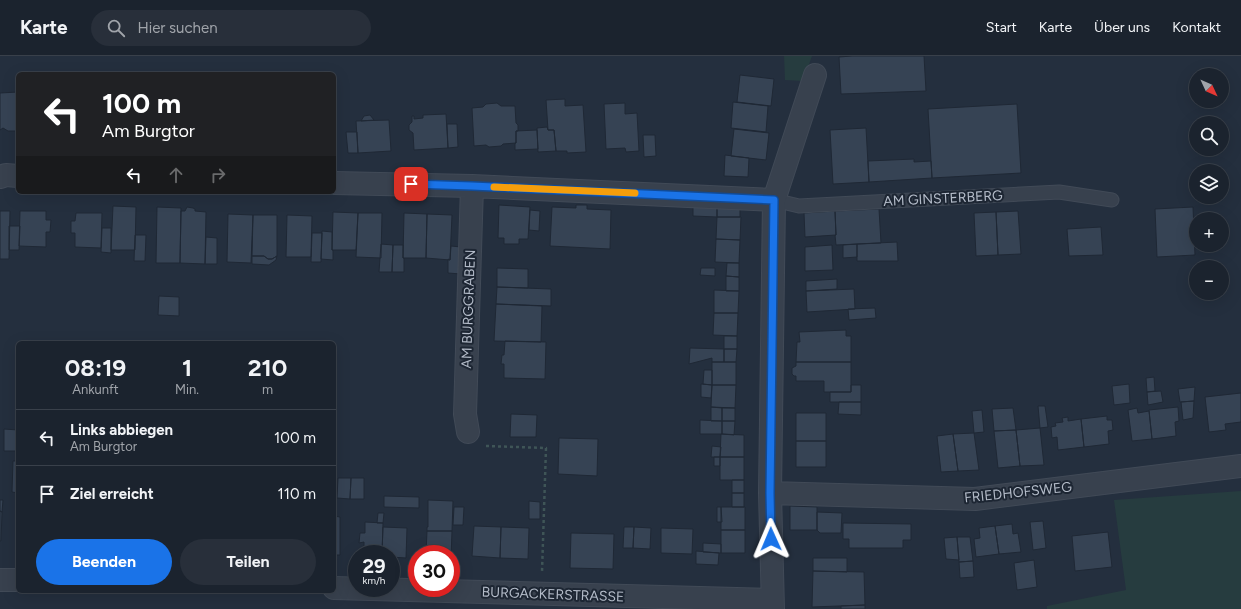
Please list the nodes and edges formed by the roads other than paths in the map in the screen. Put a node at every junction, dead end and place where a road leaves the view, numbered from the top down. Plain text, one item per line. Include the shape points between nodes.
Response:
1 (815, 75) dead end
2 (16, 176) edge
3 (0, 177) edge
4 (336, 183) edge
5 (472, 186) junction
6 (774, 200) junction
7 (1112, 200) dead end
8 (468, 432) road end
9 (1241, 466) edge
10 (770, 493) junction
11 (0, 580) edge
12 (16, 580) edge
13 (336, 588) edge
14 (772, 604) edge

1 - 6 street
2 - 3 street
4 - 5 street
5 - 6 street
5 - 8 street, AM BURGGRABEN via 465,414
6 - 7 lane, AM GINSTERBERG via 799,206 1059,192
6 - 10 street
9 - 10 street, FRIEDHOFSWEG via 975,499
10 - 14 street
11 - 12 street
13 - 14 street, BURGACKERSTRASSE

